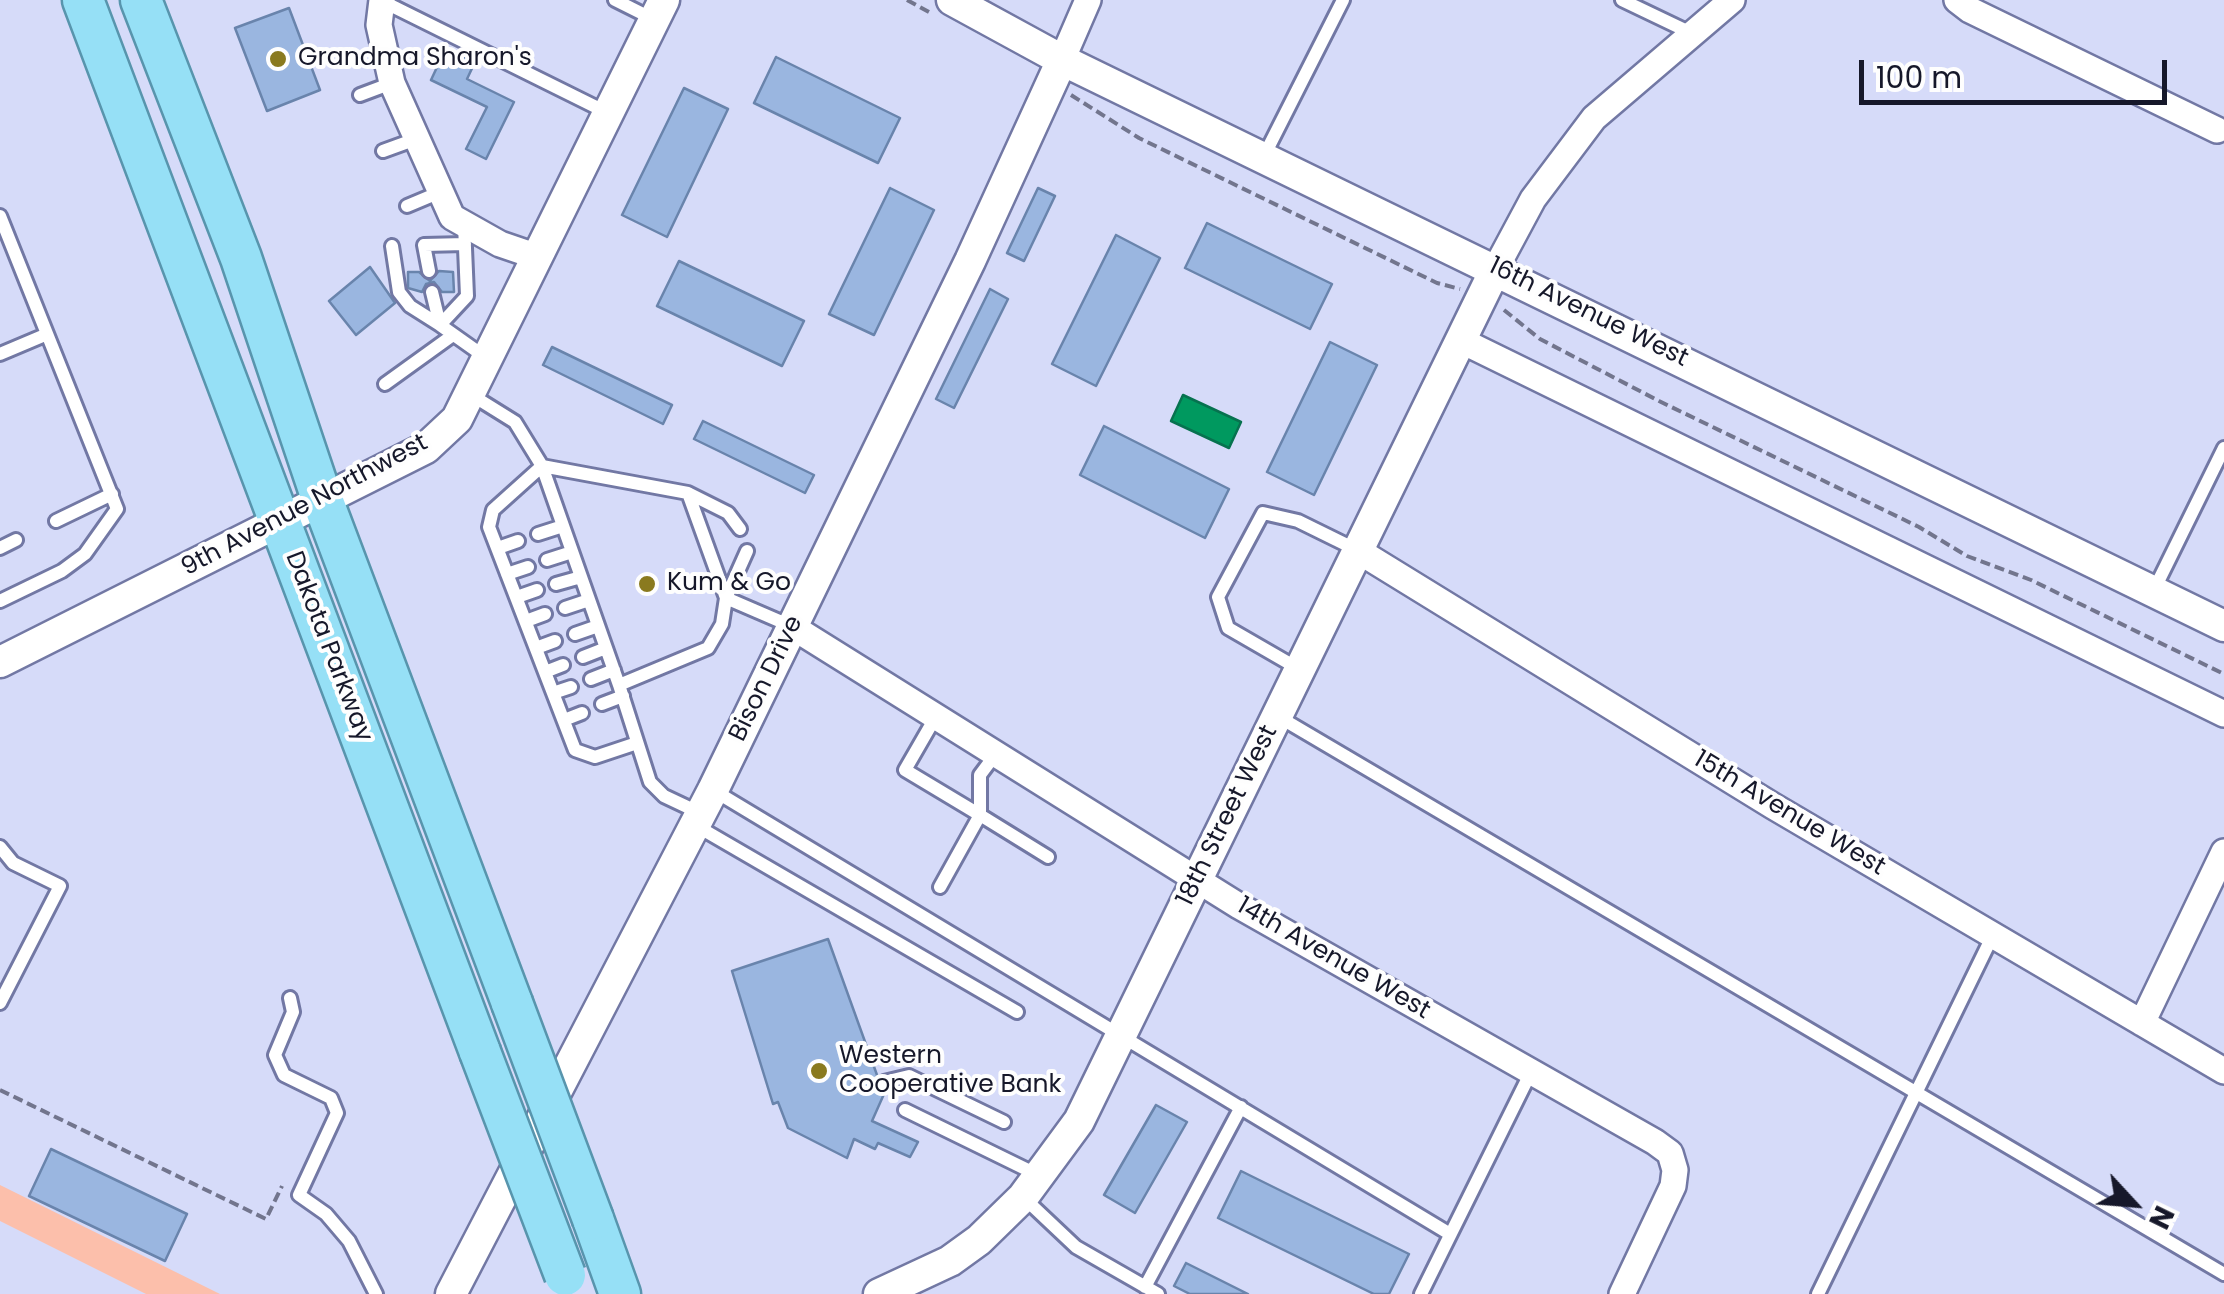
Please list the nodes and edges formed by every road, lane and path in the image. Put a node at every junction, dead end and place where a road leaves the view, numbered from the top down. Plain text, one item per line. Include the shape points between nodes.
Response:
1 (83, 0) edge
2 (141, 0) edge
3 (382, 0) edge
4 (615, 0) edge
5 (907, 0) edge
6 (1088, 0) edge
7 (1343, 0) edge
8 (1622, 0) edge
9 (1732, 0) edge
10 (1957, 0) edge
11 (945, 8) edge
12 (659, 10) edge
13 (1691, 34) junction
14 (1058, 71) junction
15 (392, 83) junction
16 (360, 95) dead end
17 (608, 113) junction
18 (2216, 130) dead end
19 (416, 138) junction
20 (383, 151) dead end
21 (1264, 156) junction
22 (438, 193) junction
23 (407, 206) dead end
24 (0, 216) edge
25 (464, 234) junction
26 (392, 246) dead end
27 (538, 257) junction
28 (1496, 268) junction
29 (429, 272) dead end
30 (432, 292) dead end
31 (1481, 298) junction
32 (440, 325) junction
33 (46, 335) junction
34 (453, 336) junction
35 (1460, 340) junction
36 (0, 354) edge
37 (489, 360) junction
38 (385, 384) dead end
39 (470, 394) junction
40 (2224, 448) edge
41 (542, 466) junction
42 (688, 493) junction
43 (112, 494) junction
44 (322, 499) junction
45 (56, 521) dead end
46 (280, 521) junction
47 (563, 526) junction
48 (740, 529) dead end
49 (538, 534) dead end
50 (16, 540) dead end
51 (518, 541) dead end
52 (0, 548) edge
53 (498, 548) junction
54 (1357, 550) junction
55 (747, 551) dead end
56 (572, 552) junction
57 (546, 560) dead end
58 (528, 567) dead end
59 (508, 574) junction
60 (581, 576) junction
61 (556, 584) dead end
62 (537, 590) dead end
63 (2154, 590) junction
64 (517, 597) junction
65 (726, 598) junction
66 (589, 600) junction
67 (0, 601) edge
68 (565, 608) dead end
69 (545, 614) dead end
70 (526, 621) junction
71 (598, 626) junction
72 (792, 626) junction
73 (2224, 626) edge
74 (575, 634) dead end
75 (555, 641) dead end
76 (536, 648) junction
77 (606, 648) junction
78 (583, 657) dead end
79 (0, 662) edge
80 (563, 664) dead end
81 (1299, 669) junction
82 (614, 670) junction
83 (545, 672) junction
84 (2224, 674) edge
85 (592, 679) dead end
86 (571, 686) dead end
87 (621, 691) junction
88 (554, 694) junction
89 (602, 704) dead end
90 (582, 713) dead end
91 (2224, 714) edge
92 (1277, 715) junction
93 (935, 718) junction
94 (564, 720) junction
95 (637, 743) junction
96 (995, 755) junction
97 (703, 810) junction
98 (980, 815) junction
99 (0, 847) edge
100 (2224, 852) edge
101 (1048, 856) dead end
102 (414, 872) junction
103 (1196, 880) junction
104 (940, 887) dead end
105 (1994, 935) junction
106 (290, 998) dead end
107 (0, 1004) edge
108 (502, 1008) junction
109 (1016, 1012) dead end
110 (2142, 1023) junction
111 (1123, 1035) junction
112 (2224, 1070) edge
113 (1530, 1072) junction
114 (884, 1082) dead end
115 (0, 1090) edge
116 (1916, 1093) junction
117 (1241, 1107) junction
118 (906, 1110) dead end
119 (1004, 1122) dead end
120 (538, 1128) junction
121 (282, 1186) dead end
122 (1032, 1187) junction
123 (584, 1220) junction
124 (1450, 1234) junction
125 (2224, 1274) edge
126 (568, 1288) edge
127 (1152, 1291) edge
128 (882, 1293) edge
129 (376, 1294) edge
130 (451, 1294) edge
131 (602, 1294) edge
132 (620, 1294) edge
133 (1421, 1294) edge
134 (1622, 1294) edge
135 (1818, 1294) edge

1 - 46 highway, Dakota Parkway
2 - 44 highway, Dakota Parkway via 241,258
3 - 15 street via 378,25
3 - 17 lane
4 - 12 lane
5 - 11 path
6 - 14 street, Bison Drive
7 - 21 lane
8 - 13 lane
9 - 13 street
10 - 18 street
11 - 14 street, 16th Avenue West
12 - 17 street, 9th Avenue Northwest
13 - 28 street via 1594,118 1533,200
14 - 21 street, 16th Avenue West
14 - 31 path via 1138,138 1437,283
14 - 72 street, Bison Drive
15 - 16 lane
15 - 19 street
17 - 27 street, 9th Avenue Northwest
19 - 20 lane
19 - 22 street
21 - 28 street, 16th Avenue West
22 - 23 lane
22 - 25 street
24 - 33 lane
25 - 27 street
25 - 29 lane via 424,245
25 - 32 lane via 467,296
26 - 32 lane via 399,292
27 - 37 street, 9th Avenue Northwest
28 - 31 street, 18th Street West
28 - 63 street, 16th Avenue West
30 - 32 lane
31 - 35 street, 18th Street West
31 - 84 path via 1540,339 1659,401 1967,556
32 - 34 lane
33 - 36 lane
33 - 43 lane
34 - 37 lane
34 - 38 lane
35 - 54 street, 18th Street West
35 - 91 street
37 - 39 street, 9th Avenue Northwest
39 - 41 lane via 516,422
39 - 44 street, 9th Avenue Northwest via 457,418 426,448
40 - 63 lane
41 - 42 lane
41 - 47 lane
41 - 53 lane via 493,510 490,527
42 - 48 lane via 728,513
42 - 65 lane
43 - 45 lane
43 - 67 lane via 117,509 85,554
44 - 46 street, 9th Avenue Northwest
44 - 108 highway, Dakota Parkway
46 - 79 street, 9th Avenue Northwest
46 - 102 highway, Dakota Parkway
47 - 49 lane
47 - 56 lane
50 - 52 lane
51 - 53 lane
53 - 59 lane
54 - 81 street, 18th Street West
54 - 81 lane via 1298,521 1263,513 1218,597 1228,628
54 - 105 street, 15th Avenue West
55 - 65 lane
56 - 57 lane
56 - 60 lane
58 - 59 lane
59 - 64 lane
60 - 61 lane
60 - 66 lane
62 - 64 lane
63 - 73 street, 16th Avenue West
64 - 70 lane
65 - 72 lane
65 - 87 lane via 722,624 708,648
66 - 68 lane
66 - 71 lane
69 - 70 lane
70 - 76 lane
71 - 74 lane
71 - 77 lane
72 - 93 street, 14th Avenue West
72 - 97 street, Bison Drive
75 - 76 lane
76 - 83 lane
77 - 78 lane
77 - 82 lane
80 - 83 lane
81 - 92 street, 18th Street West
82 - 85 lane
82 - 87 lane
83 - 88 lane
86 - 88 lane
87 - 89 lane
87 - 95 lane
88 - 94 lane
90 - 94 lane
92 - 103 street, 18th Street West
92 - 116 lane
93 - 96 street, 14th Avenue West
93 - 98 lane via 905,770
94 - 95 lane via 584,756
95 - 97 lane via 650,782 664,796
96 - 98 lane via 980,775
96 - 103 street, 14th Avenue West
97 - 109 lane
97 - 111 lane
97 - 120 street, Bison Drive
98 - 101 lane
98 - 104 lane
99 - 107 lane via 13,863 60,886
100 - 110 street
102 - 108 highway
102 - 126 highway, Dakota Parkway, bridge
103 - 111 street, 18th Street West
103 - 113 street, 14th Avenue West
105 - 110 street, 15th Avenue West
105 - 116 lane
106 - 129 lane via 294,1012 275,1055 284,1075 332,1098 337,1113 299,1195 349,1241
108 - 120 highway
108 - 123 highway, Dakota Parkway, bridge
110 - 112 street, 15th Avenue West
111 - 117 lane
111 - 122 street, 18th Street West via 1079,1121
113 - 124 lane
113 - 134 street, 14th Avenue West via 1670,1153 1673,1186
114 - 119 lane via 909,1076
115 - 121 path via 266,1219
116 - 125 lane
116 - 135 lane
117 - 124 lane
117 - 127 lane
118 - 122 lane
120 - 123 highway
120 - 130 street, Bison Drive
122 - 127 lane via 1076,1247
122 - 128 street, 18th Street West via 950,1261
123 - 131 highway
123 - 132 highway, Dakota Parkway
124 - 133 lane

